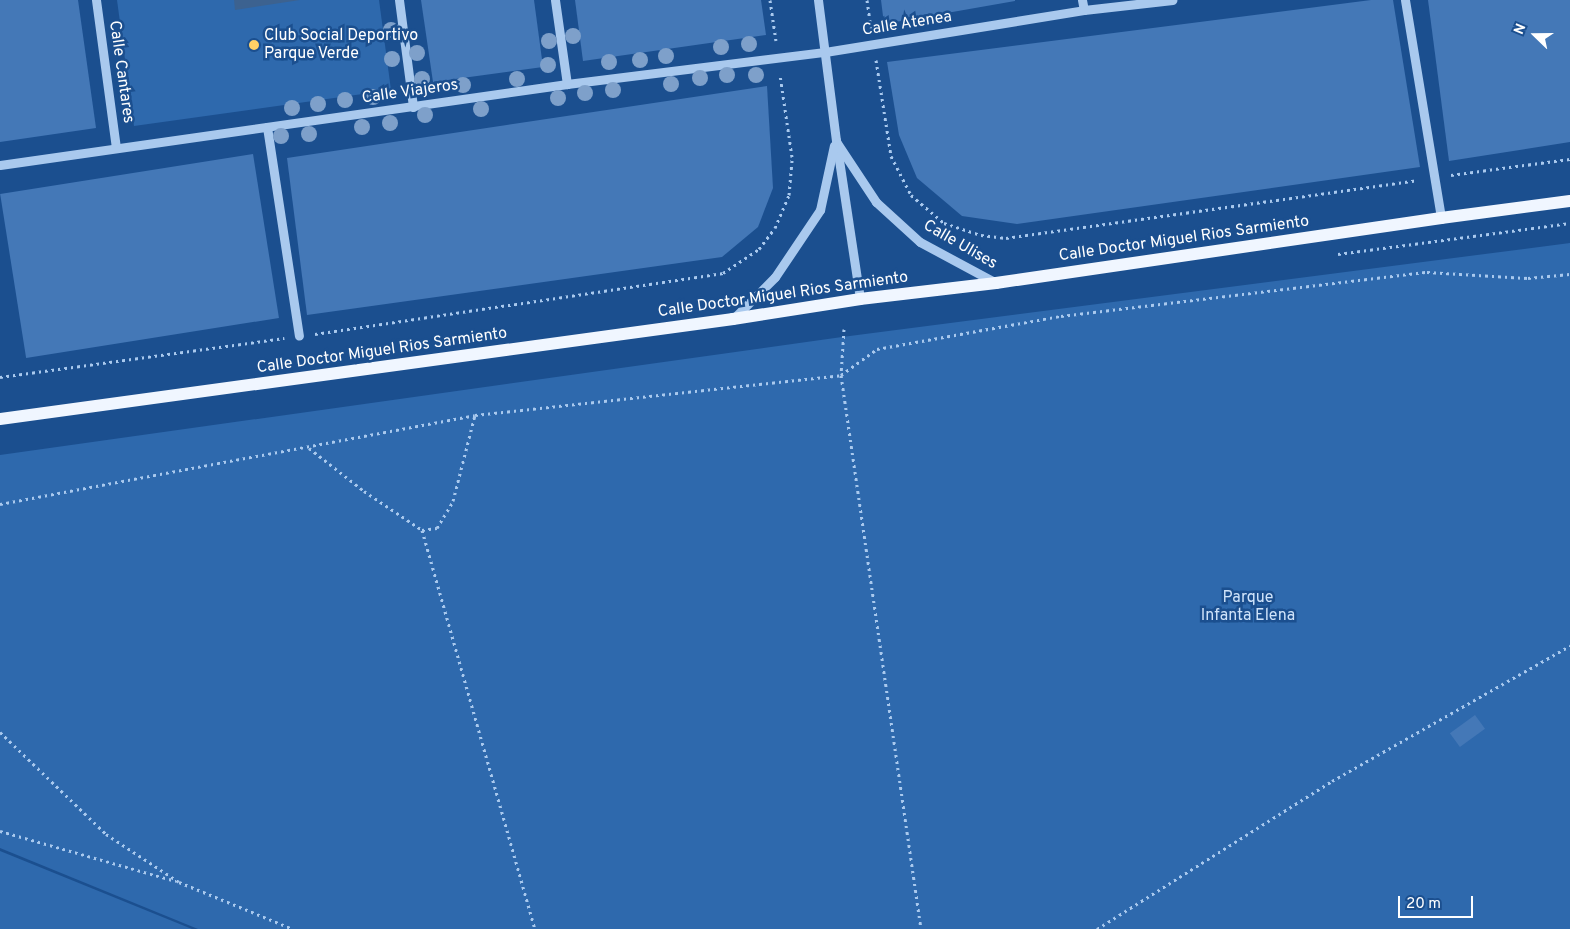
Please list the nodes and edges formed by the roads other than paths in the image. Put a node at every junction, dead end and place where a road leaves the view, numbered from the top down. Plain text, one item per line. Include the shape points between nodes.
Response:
1 (96, 0) edge
2 (399, 0) edge
3 (555, 0) edge
4 (818, 0) edge
5 (1082, 0) edge
6 (1172, 0) edge
7 (1405, 0) edge
8 (1084, 10) junction
9 (825, 52) junction
10 (567, 84) junction
11 (413, 107) junction
12 (267, 127) junction
13 (836, 140) junction
14 (116, 148) junction
15 (0, 165) edge
16 (1570, 201) edge
17 (1441, 218) junction
18 (996, 283) junction
19 (860, 299) junction
20 (733, 319) junction
21 (299, 336) road end
22 (0, 419) edge

1 - 14 street, Calle Cantares
2 - 11 street
3 - 10 street
4 - 9 street, Calle Ulises
5 - 8 street
6 - 8 street, Calle Atenea
7 - 17 street
8 - 9 street, Calle Atenea
9 - 10 street, Calle Viajeros
9 - 13 street, Calle Ulises
10 - 11 street, Calle Viajeros
11 - 12 street, Calle Viajeros
12 - 14 street, Calle Viajeros
12 - 21 street
13 - 18 street, Calle Ulises via 876,202 920,242
13 - 19 street, Calle Ulises
13 - 20 street, Calle Ulises via 820,210 775,277
14 - 15 street, Calle Viajeros
16 - 17 main road, Calle Doctor Miguel Rios Sarmiento
17 - 18 main road, Calle Doctor Miguel Rios Sarmiento
18 - 19 main road, Calle Doctor Miguel Rios Sarmiento
19 - 20 main road, Calle Doctor Miguel Rios Sarmiento
20 - 22 main road, Calle Doctor Miguel Rios Sarmiento

